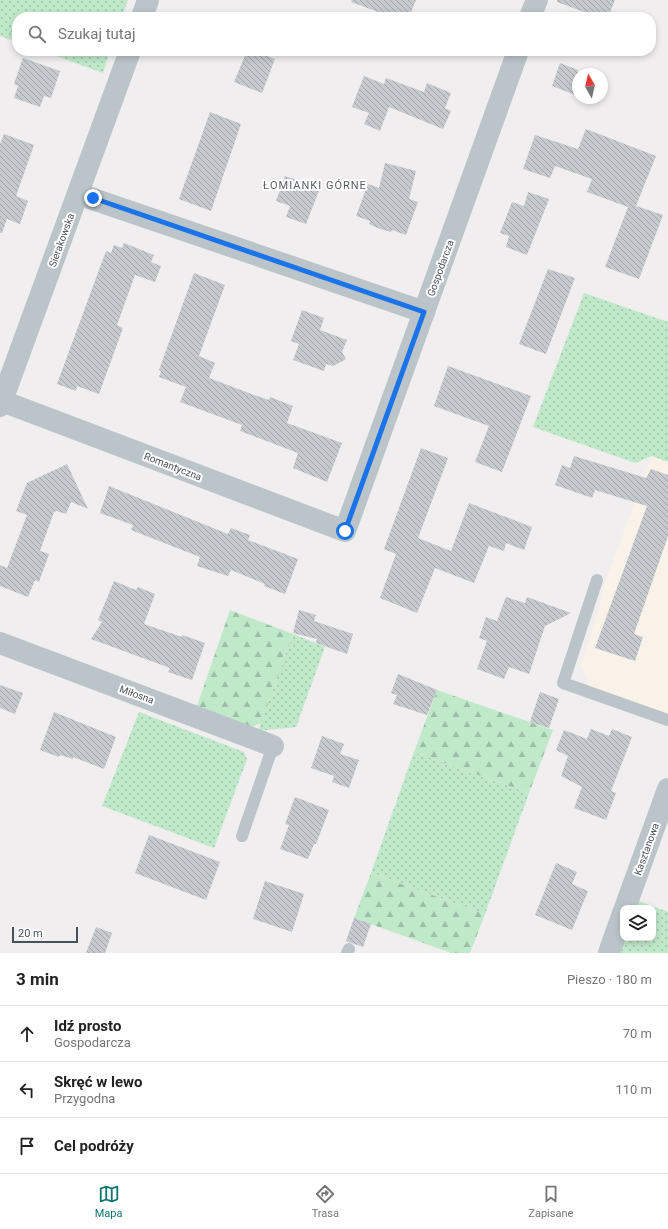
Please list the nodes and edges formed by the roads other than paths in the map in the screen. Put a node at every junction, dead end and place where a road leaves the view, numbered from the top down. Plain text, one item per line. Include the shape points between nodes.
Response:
1 (148, 0) edge
2 (536, 0) edge
3 (144, 12) edge
4 (532, 12) edge
5 (128, 56) edge
6 (516, 56) edge
7 (78, 194) junction
8 (424, 312) junction
9 (1, 404) edge
10 (345, 531) joint
11 (597, 580) dead end
12 (0, 643) edge
13 (668, 720) edge
14 (273, 746) joint
15 (668, 789) edge
16 (242, 836) dead end
17 (626, 905) edge
18 (620, 922) edge
19 (609, 953) edge

1 - 3 street
2 - 4 street
5 - 7 street, Sierakowska
6 - 8 street, Gospodarcza
7 - 8 street
7 - 9 street, Sierakowska
8 - 10 street, Gospodarcza
9 - 10 street, Romantyczna
11 - 13 lane via 563,683
12 - 14 street, Miłosna
14 - 16 lane
15 - 17 street, Kasztanowa
18 - 19 street

